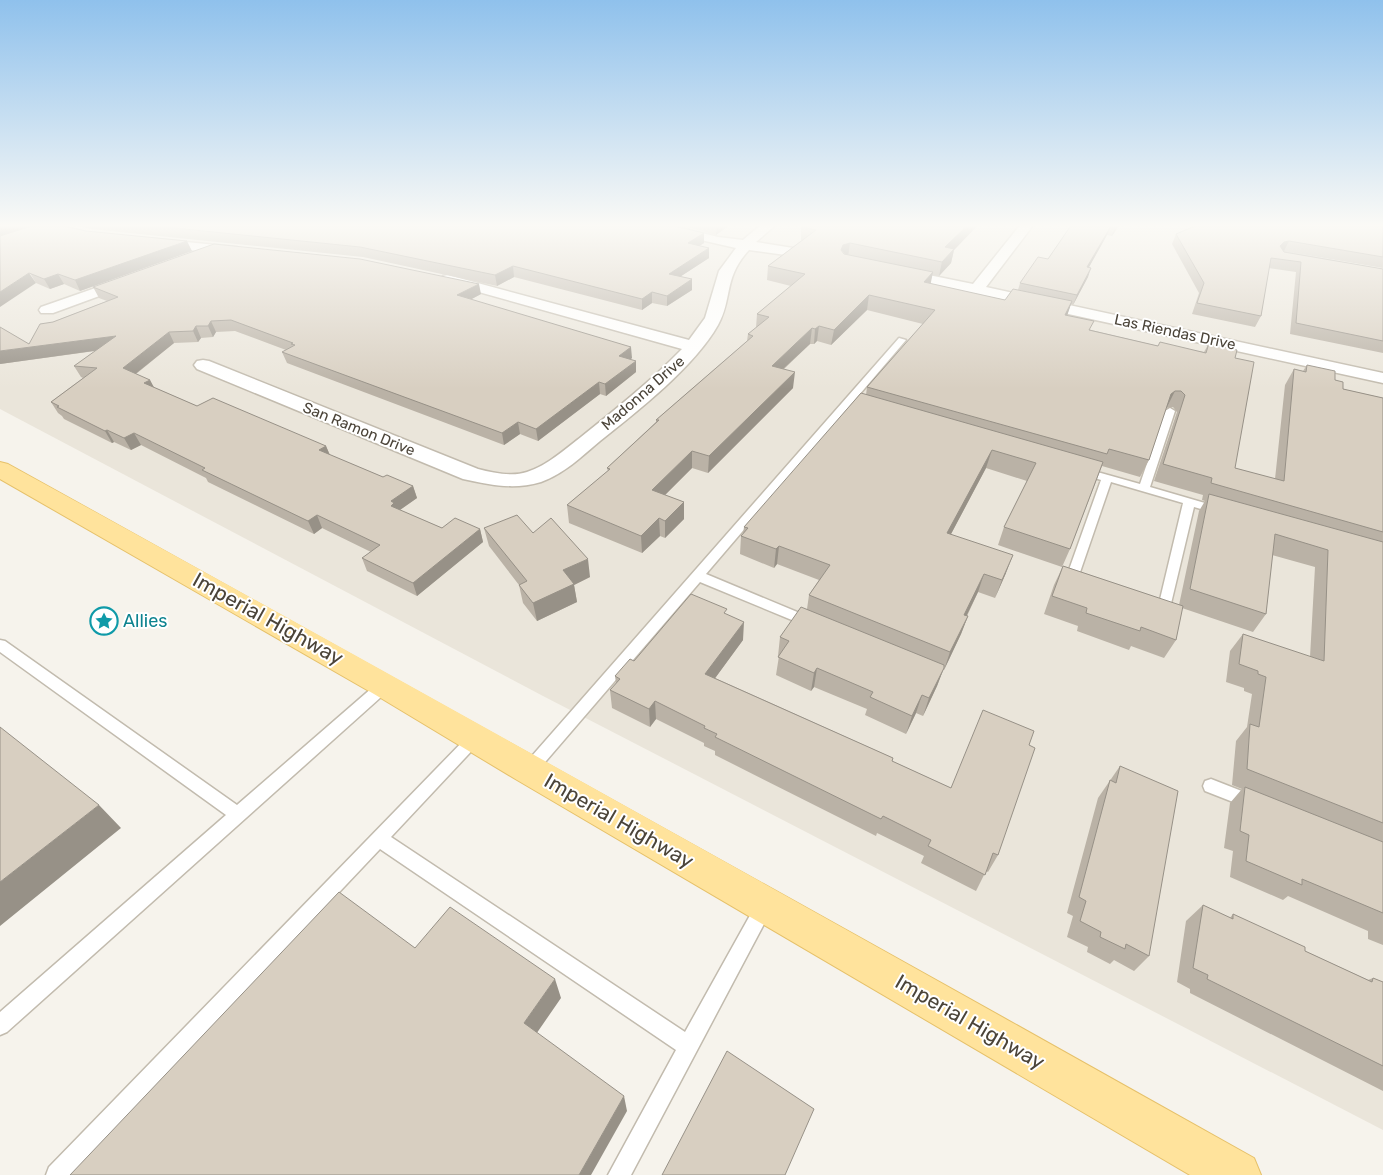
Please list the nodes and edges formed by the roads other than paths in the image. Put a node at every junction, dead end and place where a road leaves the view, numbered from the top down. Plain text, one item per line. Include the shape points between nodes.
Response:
1 (133, 279) edge
2 (443, 279) edge
3 (724, 279) edge
4 (928, 279) edge
5 (985, 279) edge
6 (977, 289) junction
7 (47, 310) dead end
8 (902, 340) dead end
9 (694, 347) junction
10 (203, 365) dead end
11 (1383, 378) edge
12 (1170, 411) edge
13 (1069, 467) edge
14 (0, 469) edge
15 (1107, 478) junction
16 (517, 482) joint
17 (1144, 489) junction
18 (1189, 502) junction
19 (1226, 513) edge
20 (698, 576) junction
21 (1071, 581) edge
22 (1163, 612) edge
23 (824, 628) edge
24 (0, 645) edge
25 (385, 685) junction
26 (475, 738) junction
27 (529, 770) junction
28 (1211, 786) dead end
29 (1266, 808) edge
30 (238, 816) junction
31 (380, 839) junction
32 (765, 905) junction
33 (0, 1025) edge
34 (688, 1046) junction
35 (1228, 1172) edge
36 (56, 1175) edge
37 (619, 1175) edge

1 - 7 street
2 - 9 street
3 - 9 street, Madonna Drive via 710,326
4 - 6 street, Las Riendas Drive
5 - 6 street
6 - 11 street, Las Riendas Drive
8 - 20 lane via 853,404
9 - 16 street, Madonna Drive via 672,370 556,467 539,477
10 - 16 street, San Ramon Drive via 471,474 495,481
12 - 17 lane
13 - 15 lane
14 - 25 main road, Imperial Highway
15 - 17 lane
15 - 21 lane
17 - 18 lane
18 - 19 lane
18 - 22 lane
20 - 23 lane
20 - 27 lane
24 - 30 lane
25 - 26 main road, Imperial Highway
25 - 30 lane
26 - 27 main road, Imperial Highway
26 - 31 lane
27 - 32 main road, Imperial Highway
28 - 29 lane
30 - 33 lane
31 - 34 lane
31 - 36 lane
32 - 34 lane
32 - 35 main road, Imperial Highway
34 - 37 lane

